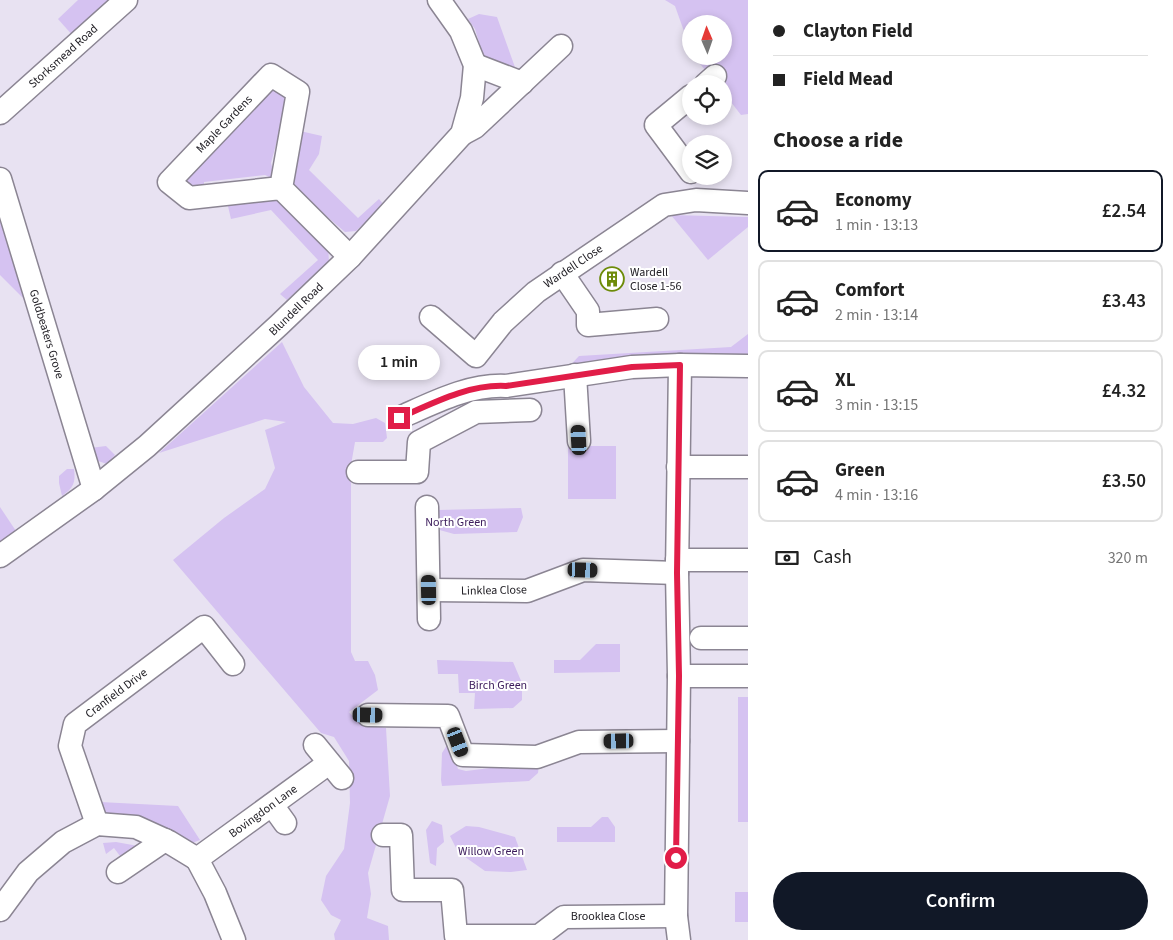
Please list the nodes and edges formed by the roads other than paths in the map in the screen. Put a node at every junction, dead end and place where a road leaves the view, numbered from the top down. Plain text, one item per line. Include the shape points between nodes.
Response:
1 (126, 0) edge
2 (439, 0) edge
3 (561, 46) dead end
4 (475, 65) junction
5 (522, 83) junction
6 (682, 104) edge
7 (0, 113) edge
8 (462, 134) junction
9 (682, 160) edge
10 (0, 179) edge
11 (695, 185) edge
12 (281, 188) junction
13 (696, 200) junction
14 (748, 203) edge
15 (350, 257) junction
16 (562, 274) junction
17 (431, 317) dead end
18 (658, 318) dead end
19 (476, 356) junction
20 (680, 365) junction
21 (748, 366) edge
22 (575, 374) junction
23 (465, 381) dead end
24 (530, 410) dead end
25 (399, 418) dead end
26 (579, 440) dead end
27 (678, 467) junction
28 (748, 467) edge
29 (358, 472) dead end
30 (94, 489) junction
31 (427, 507) dead end
32 (0, 556) edge
33 (748, 560) edge
34 (677, 566) junction
35 (429, 590) junction
36 (429, 619) dead end
37 (701, 638) dead end
38 (748, 638) edge
39 (233, 664) dead end
40 (679, 676) junction
41 (748, 676) edge
42 (368, 715) dead end
43 (678, 740) junction
44 (315, 745) dead end
45 (272, 805) junction
46 (285, 823) dead end
47 (97, 824) junction
48 (383, 835) dead end
49 (165, 840) junction
50 (197, 859) junction
51 (118, 872) dead end
52 (0, 910) edge
53 (676, 916) junction
54 (234, 940) edge
55 (679, 940) edge

1 - 7 street, Storksmead Road
2 - 4 street, Blundell Road via 461,31
3 - 5 street
4 - 5 street
4 - 8 street, Blundell Road via 472,98
5 - 8 street via 475,127
6 - 9 street via 656,126
8 - 15 street, Blundell Road
10 - 30 street, Goldbeaters Grove
11 - 13 street
12 - 12 street, Maple Gardens via 189,198 169,182 271,75 298,92
12 - 15 street
13 - 14 street, Wardell Close
13 - 16 street, Wardell Close via 664,205
15 - 30 street, Blundell Road via 147,446
16 - 18 street via 588,311 588,325
16 - 19 street, Wardell Close via 503,322
17 - 19 street
19 - 23 street, Wardell Close
20 - 21 street
20 - 22 street
20 - 27 street
22 - 25 street via 506,386 488,385
22 - 26 street
24 - 29 street via 476,412 419,442 417,472
27 - 28 street
27 - 34 street
30 - 32 street, Blundell Road
31 - 35 street
33 - 34 street, Linklea Close
34 - 35 street, Linklea Close via 583,570 527,591
34 - 40 street
35 - 36 street
37 - 38 street
39 - 47 street, Cranfield Drive via 204,627 74,724 70,746
40 - 41 street
40 - 43 street
42 - 43 street via 448,716 463,756 537,757 579,742
43 - 53 street
44 - 45 street, Bovingdon Lane via 336,771
45 - 46 street
45 - 50 street, Bovingdon Lane
47 - 49 street via 136,827
47 - 52 street via 63,842 28,872
48 - 53 street, Brooklea Close via 401,835 402,890 452,890 456,936 539,936 564,917
49 - 50 street
49 - 51 street
50 - 54 street
53 - 55 street

